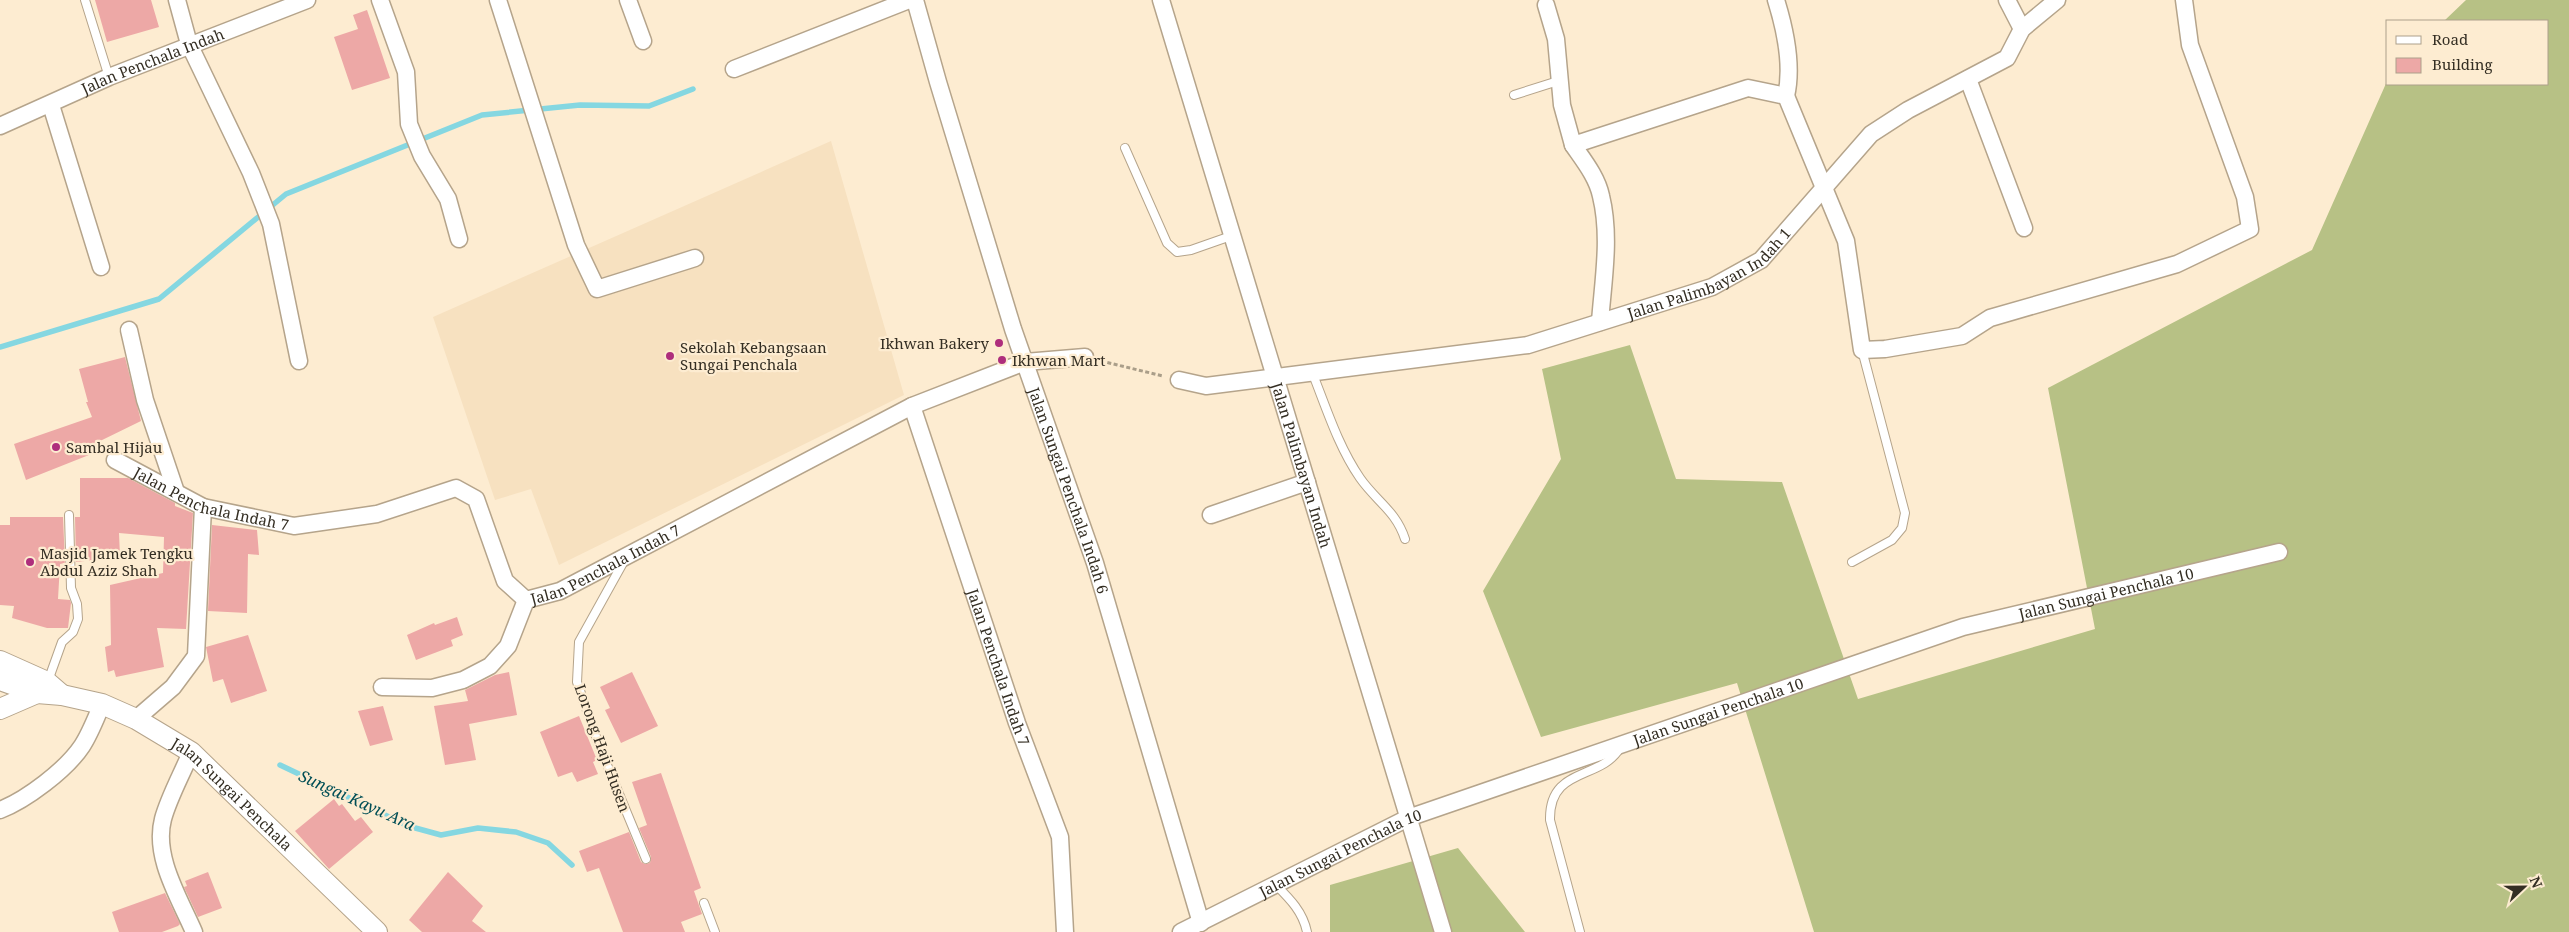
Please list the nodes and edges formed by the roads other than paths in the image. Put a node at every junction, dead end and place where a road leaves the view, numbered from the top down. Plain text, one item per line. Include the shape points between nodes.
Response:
1 (85, 0) edge
2 (177, 0) edge
3 (307, 0) edge
4 (380, 0) edge
5 (498, 0) edge
6 (628, 0) edge
7 (909, 0) edge
8 (915, 0) edge
9 (1160, 0) edge
10 (1776, 0) edge
11 (2007, 0) edge
12 (2057, 0) edge
13 (2184, 0) edge
14 (1546, 5) dead end
15 (2022, 30) junction
16 (643, 41) dead end
17 (189, 44) junction
18 (734, 69) dead end
19 (1559, 74) junction
20 (109, 77) junction
21 (1968, 79) junction
22 (1514, 95) dead end
23 (1786, 96) junction
24 (50, 104) junction
25 (0, 126) edge
26 (1573, 145) junction
27 (1125, 148) dead end
28 (1825, 188) junction
29 (2024, 228) dead end
30 (1231, 236) junction
31 (459, 239) dead end
32 (695, 258) dead end
33 (101, 266) dead end
34 (1600, 322) junction
35 (130, 330) dead end
36 (1862, 350) junction
37 (1085, 357) road end
38 (299, 361) dead end
39 (1025, 362) junction
40 (1312, 372) junction
41 (1274, 377) junction
42 (1179, 380) road end
43 (912, 406) junction
44 (115, 460) dead end
45 (1307, 482) junction
46 (176, 492) junction
47 (203, 507) junction
48 (69, 515) dead end
49 (1212, 515) dead end
50 (1405, 539) dead end
51 (2279, 552) dead end
52 (628, 555) junction
53 (1852, 562) dead end
54 (526, 600) junction
55 (2, 674) edge
56 (382, 688) dead end
57 (49, 690) junction
58 (102, 704) junction
59 (0, 709) edge
60 (136, 719) junction
61 (1622, 744) junction
62 (191, 752) junction
63 (4, 808) edge
64 (1408, 818) junction
65 (646, 860) dead end
66 (1276, 885) junction
67 (704, 904) dead end
68 (1201, 923) junction
69 (194, 932) edge
70 (377, 932) edge
71 (715, 932) edge
72 (1065, 932) edge
73 (1181, 932) edge
74 (1307, 932) edge
75 (1442, 932) edge
76 (1580, 932) edge

1 - 20 lane
2 - 17 street
3 - 17 street, Jalan Penchala Indah
4 - 31 street via 406,72 409,124 422,156 448,199
5 - 32 street via 576,245 597,289
6 - 16 street
7 - 18 street
8 - 39 street, Jalan Sungai Penchala Indah 6
9 - 30 street, Jalan Palimbayan Indah
10 - 23 street via 1790,78
11 - 15 street
12 - 15 street, Jalan Palimbayan Indah 1
13 - 36 street via 2190,45 2245,197 2250,229 2177,264 1990,318 1962,336
14 - 19 street via 1554,30
15 - 21 street, Jalan Palimbayan Indah 1 via 2008,58
17 - 20 street, Jalan Penchala Indah
17 - 38 street via 251,173 271,224
19 - 22 lane
19 - 26 street via 1562,105
20 - 24 street, Jalan Penchala Indah
21 - 28 street, Jalan Palimbayan Indah 1 via 1908,110 1871,134
21 - 29 street
23 - 26 street via 1748,88
23 - 28 street
24 - 25 street, Jalan Penchala Indah
24 - 33 street
26 - 34 street via 1591,172 1601,195 1606,250
27 - 30 lane via 1167,243 1177,252
28 - 34 street, Jalan Palimbayan Indah 1 via 1761,260 1712,287
28 - 36 street via 1846,242
30 - 41 street, Jalan Palimbayan Indah
34 - 40 street, Jalan Palimbayan Indah 1 via 1528,345
35 - 46 street via 145,400
36 - 53 lane via 1905,513 1902,528 1892,540
37 - 39 street, Jalan Penchala Indah 7
39 - 43 street, Jalan Penchala Indah 7
39 - 68 street, Jalan Sungai Penchala Indah 6 via 1095,564
40 - 41 street, Jalan Palimbayan Indah 1
40 - 50 lane via 1347,457 1360,479 1400,522
41 - 42 street via 1206,386
41 - 45 street, Jalan Palimbayan Indah
43 - 52 street, Jalan Penchala Indah 7
43 - 72 street, Jalan Penchala Indah 7 via 1017,722 1060,837
44 - 46 street, Jalan Penchala Indah 7
45 - 49 street
45 - 64 street, Jalan Palimbayan Indah
46 - 47 street, Jalan Penchala Indah 7
47 - 54 street, Jalan Penchala Indah 7 via 294,526 377,514 456,488 476,499 505,581
47 - 60 street via 196,656 173,687
48 - 57 lane via 71,588 78,618 73,632 62,642
51 - 61 street, Jalan Sungai Penchala 10 via 1963,627
52 - 54 street, Jalan Penchala Indah 7 via 560,591
52 - 65 lane, Lorong Haji Husen via 579,642 577,682
54 - 56 street via 508,646 490,666 463,680 432,688
55 - 57 street, Jalan Sungai Penchala
57 - 58 street, Jalan Sungai Penchala
57 - 59 street
58 - 60 street, Jalan Sungai Penchala
58 - 63 street via 82,747 67,763 36,789
60 - 62 street, Jalan Sungai Penchala
61 - 64 street, Jalan Sungai Penchala 10
61 - 76 lane via 1613,759 1566,782 1550,806 1550,820
62 - 69 street via 162,820 161,846 169,876
62 - 70 street, Jalan Sungai Penchala
64 - 66 street, Jalan Sungai Penchala 10
64 - 75 street, Jalan Palimbayan Indah
66 - 68 street, Jalan Sungai Penchala 10
66 - 74 lane via 1296,905
67 - 71 lane
68 - 73 street, Jalan Sungai Penchala 10

